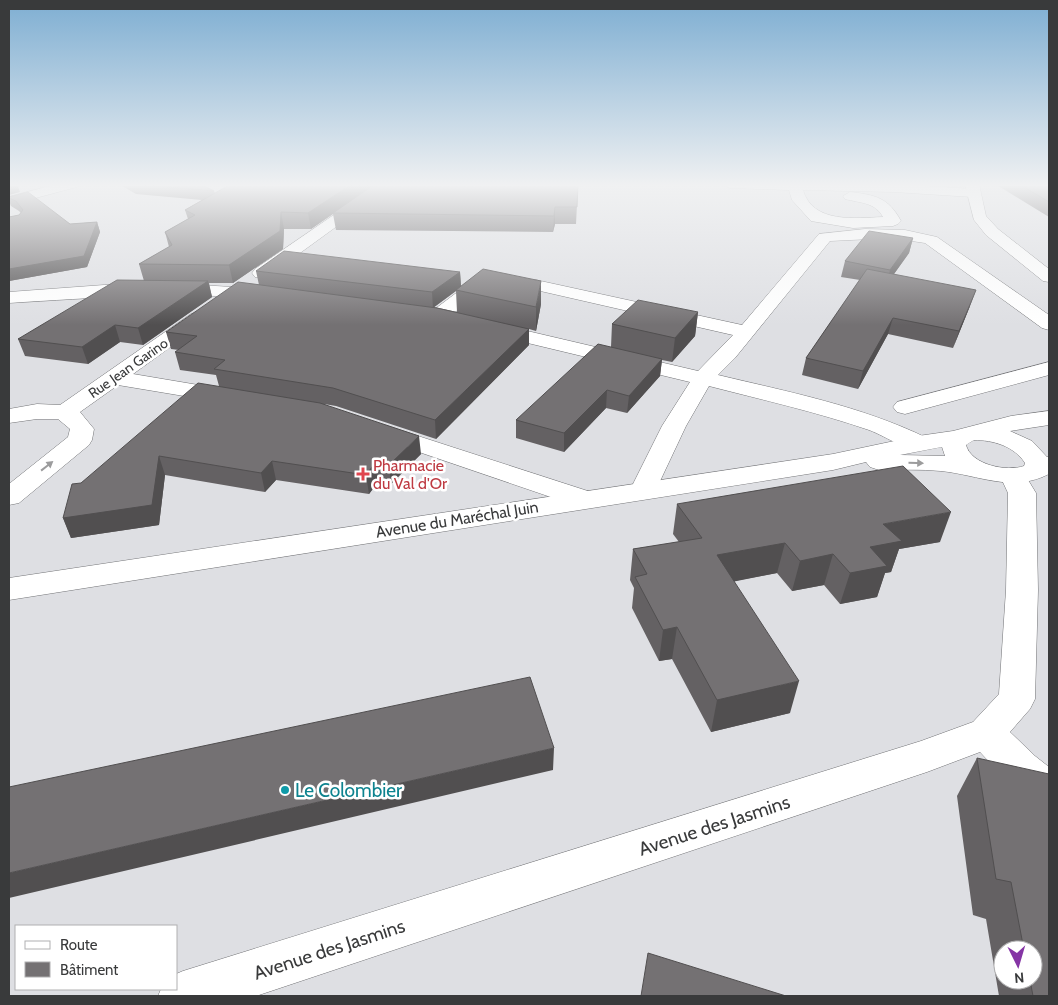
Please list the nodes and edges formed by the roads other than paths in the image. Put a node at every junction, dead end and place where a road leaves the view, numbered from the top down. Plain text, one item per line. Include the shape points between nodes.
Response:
1 (321, 231) edge
2 (991, 231) edge
3 (491, 275) edge
4 (1049, 277) edge
5 (536, 285) edge
6 (237, 290) junction
7 (284, 296) edge
8 (9, 298) edge
9 (419, 314) edge
10 (457, 320) junction
11 (1049, 324) edge
12 (746, 332) junction
13 (1049, 368) edge
14 (114, 378) junction
15 (703, 378) junction
16 (250, 400) edge
17 (905, 407) dead end
18 (64, 413) junction
19 (9, 416) edge
20 (1049, 418) edge
21 (364, 425) edge
22 (967, 436) junction
23 (918, 443) junction
24 (833, 462) junction
25 (1021, 470) edge
26 (644, 490) junction
27 (9, 497) edge
28 (587, 500) junction
29 (9, 577) edge
30 (82, 578) junction
31 (9, 588) edge
32 (986, 733) junction
33 (1049, 789) edge
34 (183, 996) edge

1 - 6 street, Rue Jean Garino
2 - 4 street
3 - 10 street
5 - 12 street
6 - 7 street
6 - 8 street via 111,289
6 - 14 street, Rue Jean Garino
9 - 10 street
10 - 15 street
11 - 12 street via 931,240 899,233 825,237
12 - 15 street
13 - 17 street
14 - 16 street
14 - 18 street, Rue Jean Garino
15 - 23 street via 837,412 898,432
15 - 26 street via 674,426
18 - 19 street via 42,411
27 -> 18 street via 80,440 82,429 76,420
20 - 22 street, Avenue du Maréchal Juin via 1011,423
21 - 28 street
22 - 23 street, Avenue du Maréchal Juin
22 - 25 street via 953,443 953,449 956,455 974,467
22 - 25 street, Avenue des Jasmins via 990,434 1018,442 1035,456 1038,463
23 - 24 street, Avenue du Maréchal Juin
24 -> 25 street, Avenue du Maréchal Juin via 941,463
24 - 26 street, Avenue du Maréchal Juin
25 - 32 street, Avenue des Jasmins via 1022,590 1017,698
26 - 28 street, Avenue du Maréchal Juin
28 - 30 street, Avenue du Maréchal Juin
29 - 30 street, Avenue du Maréchal Juin
30 - 31 street, Avenue du Maréchal Juin
32 - 33 street via 1021,768
32 - 34 street, Avenue des Jasmins via 918,759

